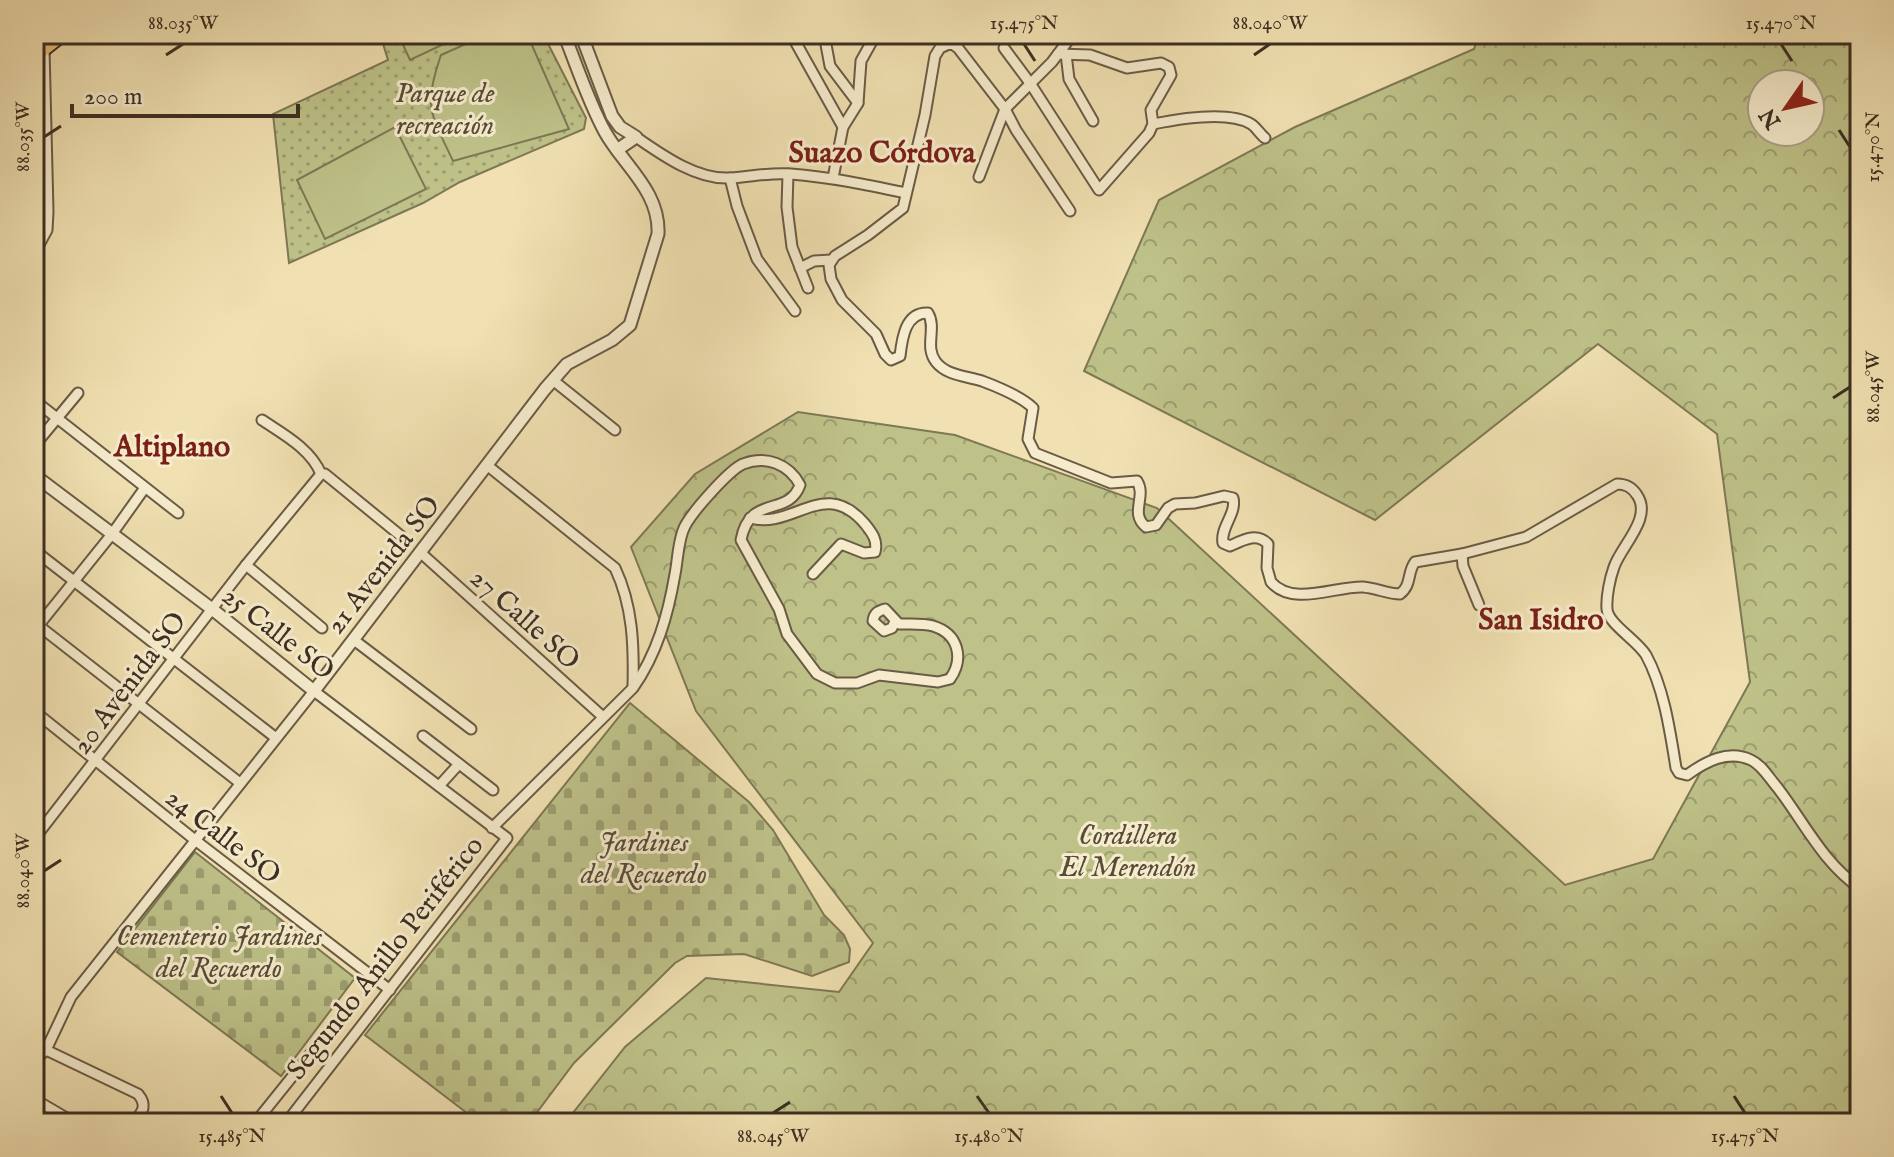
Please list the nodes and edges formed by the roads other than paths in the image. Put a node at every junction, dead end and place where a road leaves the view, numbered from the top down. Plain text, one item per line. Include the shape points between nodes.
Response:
1 (62, 34) edge
2 (564, 34) edge
3 (581, 34) edge
4 (791, 34) edge
5 (824, 34) edge
6 (876, 34) edge
7 (1073, 34) edge
8 (1004, 48) dead end
9 (39, 52) edge
10 (1062, 54) junction
11 (1030, 83) junction
12 (601, 86) junction
13 (587, 91) junction
14 (858, 103) junction
15 (1005, 109) junction
16 (1093, 121) dead end
17 (1153, 124) junction
18 (843, 127) junction
19 (636, 137) junction
20 (1265, 138) dead end
21 (617, 150) junction
22 (788, 174) junction
23 (979, 177) dead end
24 (730, 178) junction
25 (833, 178) junction
26 (906, 193) junction
27 (1070, 211) dead end
28 (34, 254) edge
29 (831, 260) junction
30 (800, 268) junction
31 (808, 288) dead end
32 (795, 311) dead end
33 (554, 381) junction
34 (78, 393) dead end
35 (34, 400) edge
36 (56, 418) junction
37 (262, 420) dead end
38 (615, 430) dead end
39 (34, 446) edge
40 (488, 466) junction
41 (34, 475) edge
42 (319, 476) junction
43 (144, 489) junction
44 (178, 513) dead end
45 (750, 518) junction
46 (112, 534) junction
47 (401, 536) dead end
48 (34, 550) edge
49 (421, 553) junction
50 (1462, 554) junction
51 (246, 565) junction
52 (813, 574) dead end
53 (73, 580) junction
54 (1479, 605) dead end
55 (212, 609) junction
56 (895, 621) dead end
57 (35, 626) edge
58 (322, 628) dead end
59 (354, 640) junction
60 (173, 658) junction
61 (633, 688) junction
62 (314, 691) junction
63 (137, 705) junction
64 (34, 711) edge
65 (602, 716) junction
66 (471, 729) dead end
67 (423, 736) dead end
68 (276, 738) junction
69 (95, 762) junction
70 (457, 767) junction
71 (240, 783) junction
72 (441, 788) junction
73 (493, 790) dead end
74 (492, 828) junction
75 (35, 836) edge
76 (195, 840) junction
77 (1860, 888) edge
78 (390, 990) junction
79 (46, 1050) junction
80 (312, 1052) dead end
81 (34, 1061) edge
82 (34, 1099) edge
83 (75, 1123) edge
84 (134, 1123) edge
85 (255, 1123) edge
86 (286, 1123) edge

1 - 9 highway
2 - 13 street
3 - 12 street
4 - 18 street
5 - 14 street via 830,66
6 - 14 street via 861,61
7 - 10 street
8 - 11 street
9 - 28 street via 48,212 47,230
10 - 11 street
10 - 16 street via 1069,79
10 - 17 street via 1090,55 1127,68 1161,63 1169,67 1171,75 1151,110
11 - 15 street
11 - 17 street via 1099,190
12 - 13 street
12 - 19 street via 612,116
13 - 21 street
14 - 18 street
15 - 23 street
15 - 26 street via 958,48 951,43 940,48
15 - 27 street
17 - 20 street via 1226,118 1250,123
18 - 25 street
19 - 21 street
19 - 24 street via 683,166
21 - 33 street, 21 Avenida SO via 647,188 659,220 658,234 630,325 567,364
22 - 24 street
22 - 25 street
22 - 30 street via 790,235
24 - 32 street via 757,259
25 - 26 street
26 - 29 street via 898,214
29 - 30 street
29 - 50 street via 829,272 842,300 876,334 888,358 900,356 904,331 919,313 928,313 931,351 941,368 1030,405 1034,412 1028,439 1040,456 1111,483 1137,481 1137,513 1146,527 1156,525 1175,504 1229,495 1234,504 1223,543 1262,539 1268,544 1271,582 1282,591 1359,587 1400,594 1415,562
30 - 31 street
33 - 38 street
33 - 40 street, 21 Avenida SO
34 - 36 street
35 - 36 street
36 - 39 street
36 - 43 street
37 - 42 street via 312,459
40 - 49 street, 21 Avenida SO
40 - 61 street via 615,568 633,628
41 - 46 street, 25 Calle SO
42 - 47 street via 325,474
42 - 51 street, 20 Avenida SO
43 - 44 street
43 - 46 street
45 - 52 street via 769,520 830,503 860,518 873,534 875,552 841,544
45 - 56 street via 741,540 787,634 817,674 835,683 879,675 950,679 959,655 950,635 933,626
45 - 61 street, Segundo Anillo Periférico via 796,495 800,485 782,464 759,460 741,465 683,529 671,599 653,656
46 - 53 street
46 - 55 street, 25 Calle SO
48 - 53 street
49 - 59 street, 21 Avenida SO
49 - 65 street, 27 Calle SO
50 - 54 street
50 - 77 street via 1526,537 1617,484 1630,487 1639,496 1640,518 1614,567 1607,613 1647,658 1668,720 1676,768 1687,775 1723,755 1750,759 1800,817 1830,864
51 - 55 street, 20 Avenida SO
51 - 58 street
53 - 57 street
53 - 60 street
55 - 60 street, 20 Avenida SO
55 - 62 street, 25 Calle SO
57 - 63 street
59 - 62 street, 21 Avenida SO
59 - 66 street
60 - 63 street, 20 Avenida SO
60 - 68 street
61 - 65 street, Segundo Anillo Periférico
62 - 68 street, 21 Avenida SO
62 - 72 street, 25 Calle SO
63 - 69 street, 20 Avenida SO
63 - 71 street
64 - 69 street, 24 Calle SO
65 - 74 street, Segundo Anillo Periférico
67 - 70 street
68 - 71 street, 21 Avenida SO
69 - 75 street, 20 Avenida SO
69 - 76 street, 24 Calle SO
70 - 72 street
70 - 73 street
71 - 76 street, 21 Avenida SO
72 - 74 street, 25 Calle SO
74 - 78 street, Segundo Anillo Periférico via 507,838
76 - 78 street, 24 Calle SO
76 - 79 street via 71,997
78 - 86 street, Segundo Anillo Periférico
79 - 81 street
79 - 84 street via 138,1094 144,1108
80 - 85 street, Segundo Anillo Periférico
82 - 83 street

